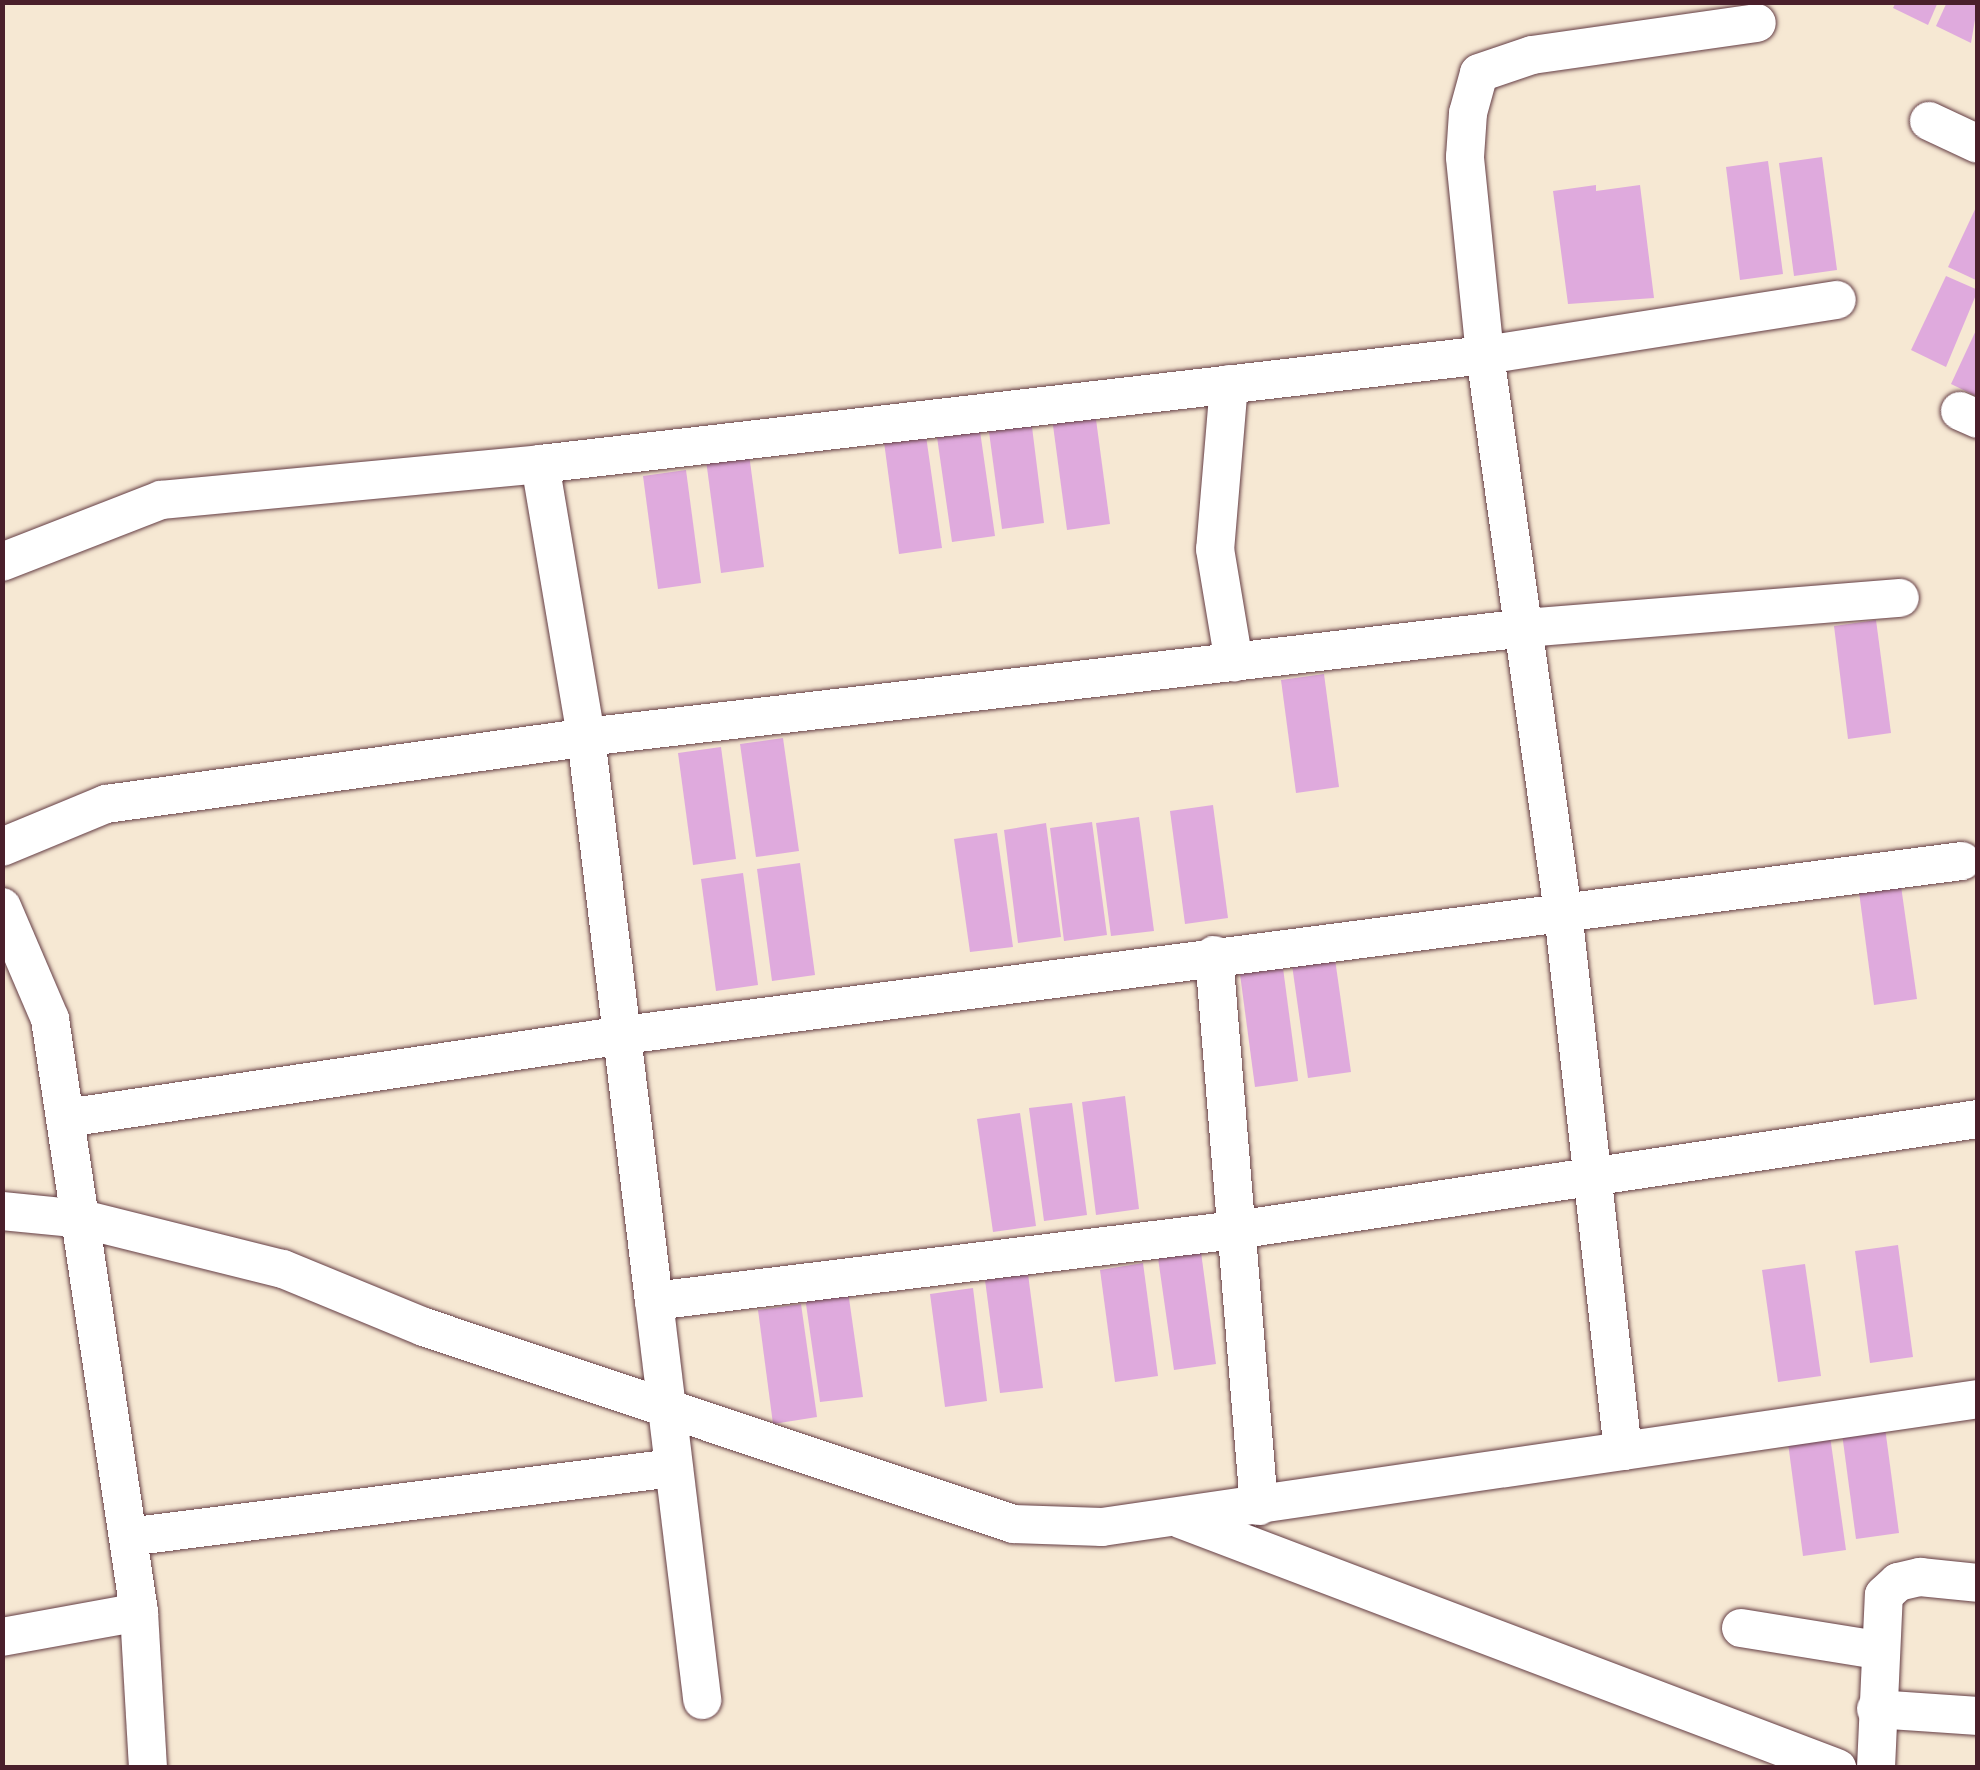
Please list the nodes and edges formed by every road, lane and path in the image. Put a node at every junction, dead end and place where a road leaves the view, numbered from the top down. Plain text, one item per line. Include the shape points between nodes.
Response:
1 (1757, 23) dead end
2 (1930, 121) dead end
3 (1978, 144) edge
4 (1836, 300) dead end
5 (1485, 355) junction
6 (1229, 384) junction
7 (540, 464) junction
8 (2, 562) edge
9 (1900, 598) dead end
10 (1525, 628) junction
11 (1234, 662) junction
12 (586, 736) junction
13 (2, 847) edge
14 (1962, 861) dead end
15 (2, 907) edge
16 (1563, 912) junction
17 (1214, 955) junction
18 (624, 1035) junction
19 (66, 1118) junction
20 (1978, 1119) edge
21 (1588, 1177) junction
22 (2, 1211) edge
23 (82, 1218) junction
24 (1236, 1230) junction
25 (654, 1301) junction
26 (1978, 1399) edge
27 (667, 1406) junction
28 (1623, 1451) junction
29 (673, 1468) junction
30 (1259, 1506) junction
31 (1174, 1517) junction
32 (128, 1537) junction
33 (1978, 1584) edge
34 (139, 1612) junction
35 (1741, 1628) dead end
36 (2, 1637) edge
37 (1877, 1650) junction
38 (702, 1700) dead end
39 (1876, 1709) junction
40 (1978, 1716) edge
41 (148, 1768) edge
42 (1837, 1768) edge
43 (1876, 1768) edge

1 - 5 street via 1532,55 1479,73 1465,158
2 - 3 street
4 - 5 street
5 - 6 street
5 - 10 street
6 - 7 street
6 - 11 street via 1215,548
7 - 8 street via 161,500
7 - 12 street
9 - 10 street
10 - 11 street
10 - 16 street
11 - 12 street
12 - 13 street via 106,804
12 - 18 street
14 - 16 street
15 - 19 street via 50,1019
16 - 17 street
16 - 21 street
17 - 18 street
17 - 24 street
18 - 19 street
18 - 25 street
19 - 23 street
20 - 21 street
21 - 24 street
21 - 28 street
22 - 23 street
23 - 27 street via 282,1269 424,1326
23 - 32 street
24 - 25 street
24 - 30 street
25 - 27 street
26 - 28 street
27 - 29 street
27 - 31 street via 1013,1524 1102,1527
28 - 30 street
29 - 32 street
29 - 38 street
30 - 31 street
31 - 42 street
32 - 34 street
33 - 37 street via 1898,1582 1879,1608
34 - 36 street
34 - 41 street
35 - 37 street
37 - 39 street
39 - 40 street
39 - 43 street

